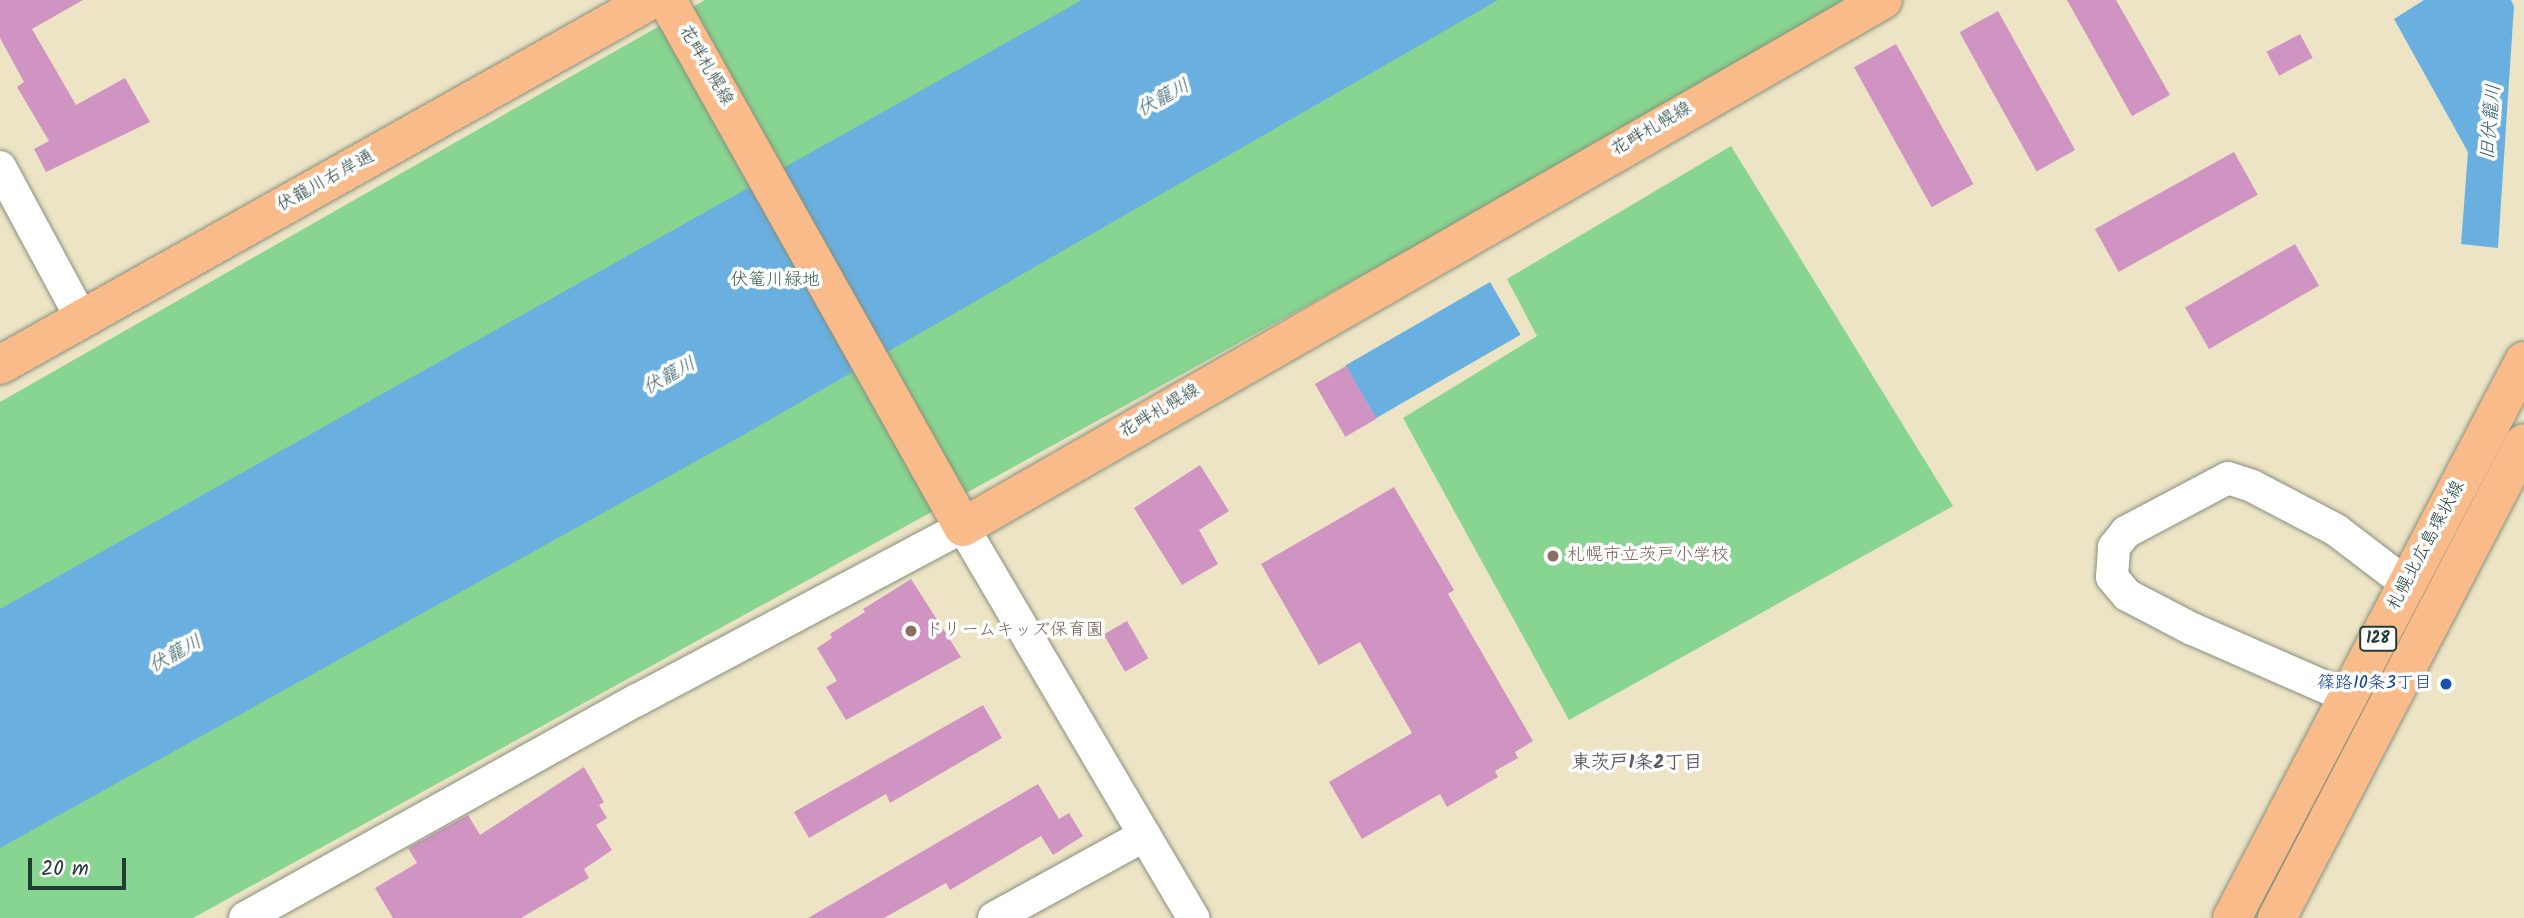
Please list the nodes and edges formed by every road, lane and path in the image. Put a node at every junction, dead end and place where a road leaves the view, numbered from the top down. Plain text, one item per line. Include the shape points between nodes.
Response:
1 (651, 0) edge
2 (667, 0) edge
3 (1882, 0) edge
4 (0, 167) edge
5 (10, 209) edge
6 (82, 319) junction
7 (2524, 361) edge
8 (0, 365) edge
9 (2524, 443) edge
10 (962, 527) junction
11 (2407, 584) junction
12 (2348, 697) junction
13 (1145, 835) junction
14 (245, 918) edge
15 (994, 918) edge
16 (1193, 918) edge
17 (2232, 918) edge
18 (2277, 918) edge

1 - 6 main road, 伏籠川右岸通
2 - 10 main road, 花畔札幌線
3 - 10 main road, 花畔札幌線
4 - 5 street
5 - 6 street
6 - 8 main road, 伏籠川右岸通
7 - 11 main road, 札幌北広島環状線 / 128
9 - 18 main road, 128
10 - 13 street
10 - 14 street via 637,700
11 - 12 main road, 札幌北広島環状線 / 128
11 - 12 street via 2336,530 2228,478 2126,532 2114,547 2112,577 2127,595 2192,629
12 - 17 main road, 札幌北広島環状線 / 128
13 - 15 street
13 - 16 street

